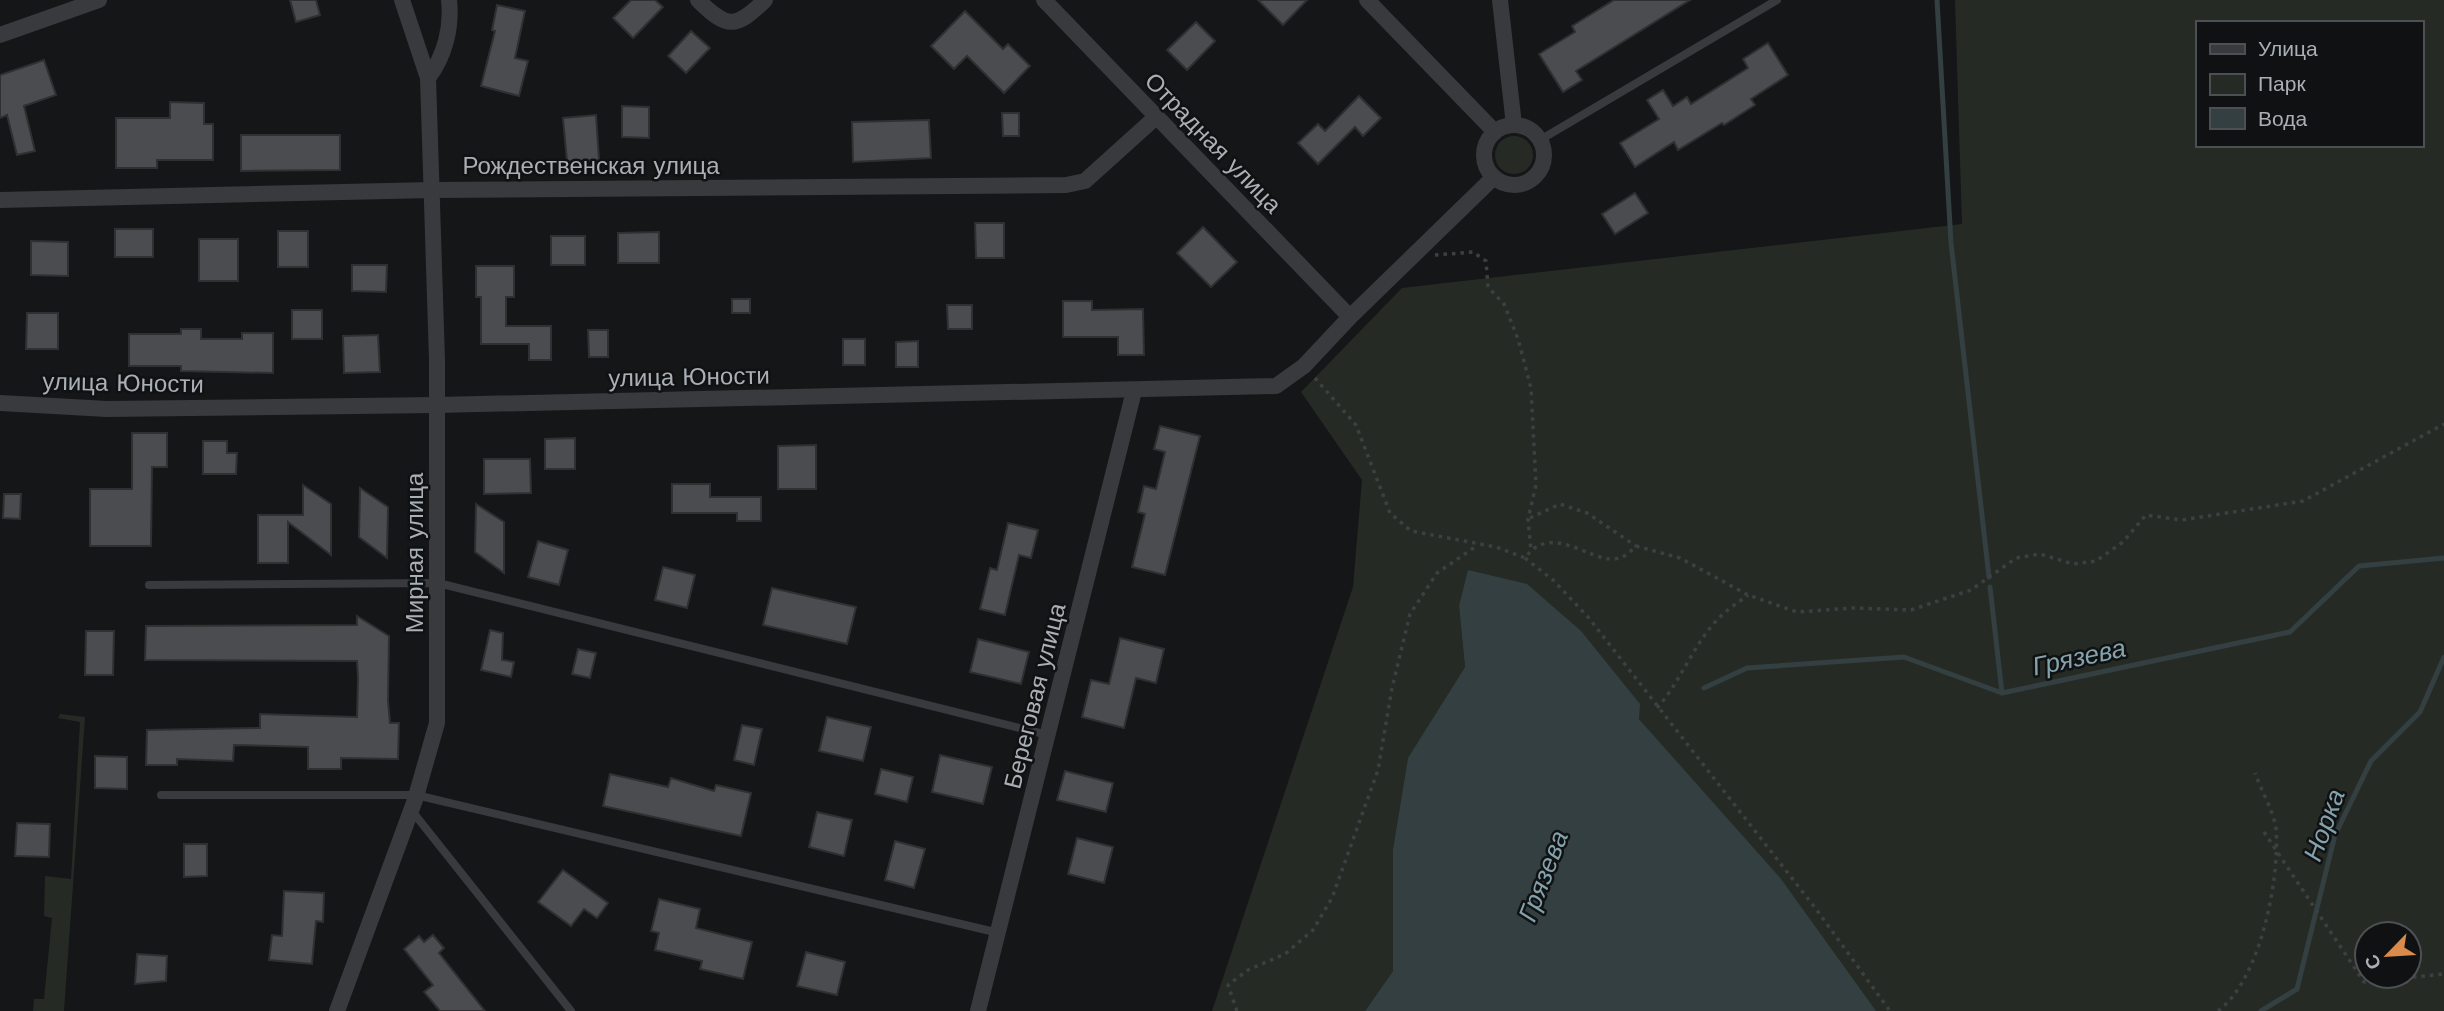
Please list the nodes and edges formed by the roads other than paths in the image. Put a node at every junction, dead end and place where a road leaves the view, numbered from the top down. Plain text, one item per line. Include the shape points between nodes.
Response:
1 (99, 0) edge
2 (402, 0) edge
3 (449, 0) edge
4 (698, 0) edge
5 (765, 0) edge
6 (1044, 0) edge
7 (1367, 0) edge
8 (1500, 0) edge
9 (1777, 0) edge
10 (0, 35) edge
11 (428, 78) junction
12 (1156, 117) junction
13 (1514, 125) junction
14 (1495, 132) junction
15 (1540, 140) junction
16 (1494, 177) junction
17 (432, 190) junction
18 (0, 200) edge
19 (1350, 317) junction
20 (1134, 391) junction
21 (0, 403) edge
22 (438, 405) junction
23 (439, 583) junction
24 (149, 585) dead end
25 (1048, 735) junction
26 (160, 795) dead end
27 (414, 803) junction
28 (999, 933) junction
29 (337, 1011) edge
30 (571, 1011) edge
31 (978, 1011) edge

1 - 10 street
2 - 11 street, Мирная улица
3 - 11 street, Мирная улица via 451,20 439,65
4 - 5 street via 718,20 730,23 741,21
6 - 12 street, Отрадная улица
7 - 14 street
8 - 13 street
9 - 15 lane
11 - 17 street, Мирная улица
12 - 17 street, Рождественская улица via 1085,181 1066,185
12 - 19 street, Отрадная улица
13 - 14 street
13 - 15 street
14 - 16 street via 1485,149
15 - 16 street via 1544,159 1536,176 1520,185
16 - 19 street, улица Юности
17 - 18 street, Рождественская улица
17 - 22 street, Мирная улица
19 - 20 street, улица Юности via 1304,366 1276,386
20 - 22 street, улица Юности
20 - 25 street, Береговая улица
21 - 22 street, улица Юности via 107,409
22 - 23 street, Мирная улица
23 - 24 lane
23 - 25 lane
23 - 27 street, Мирная улица via 437,723
25 - 28 street, Береговая улица
26 - 27 lane
27 - 28 lane
27 - 29 street, Мирная улица
27 - 30 lane
28 - 31 street, Береговая улица

